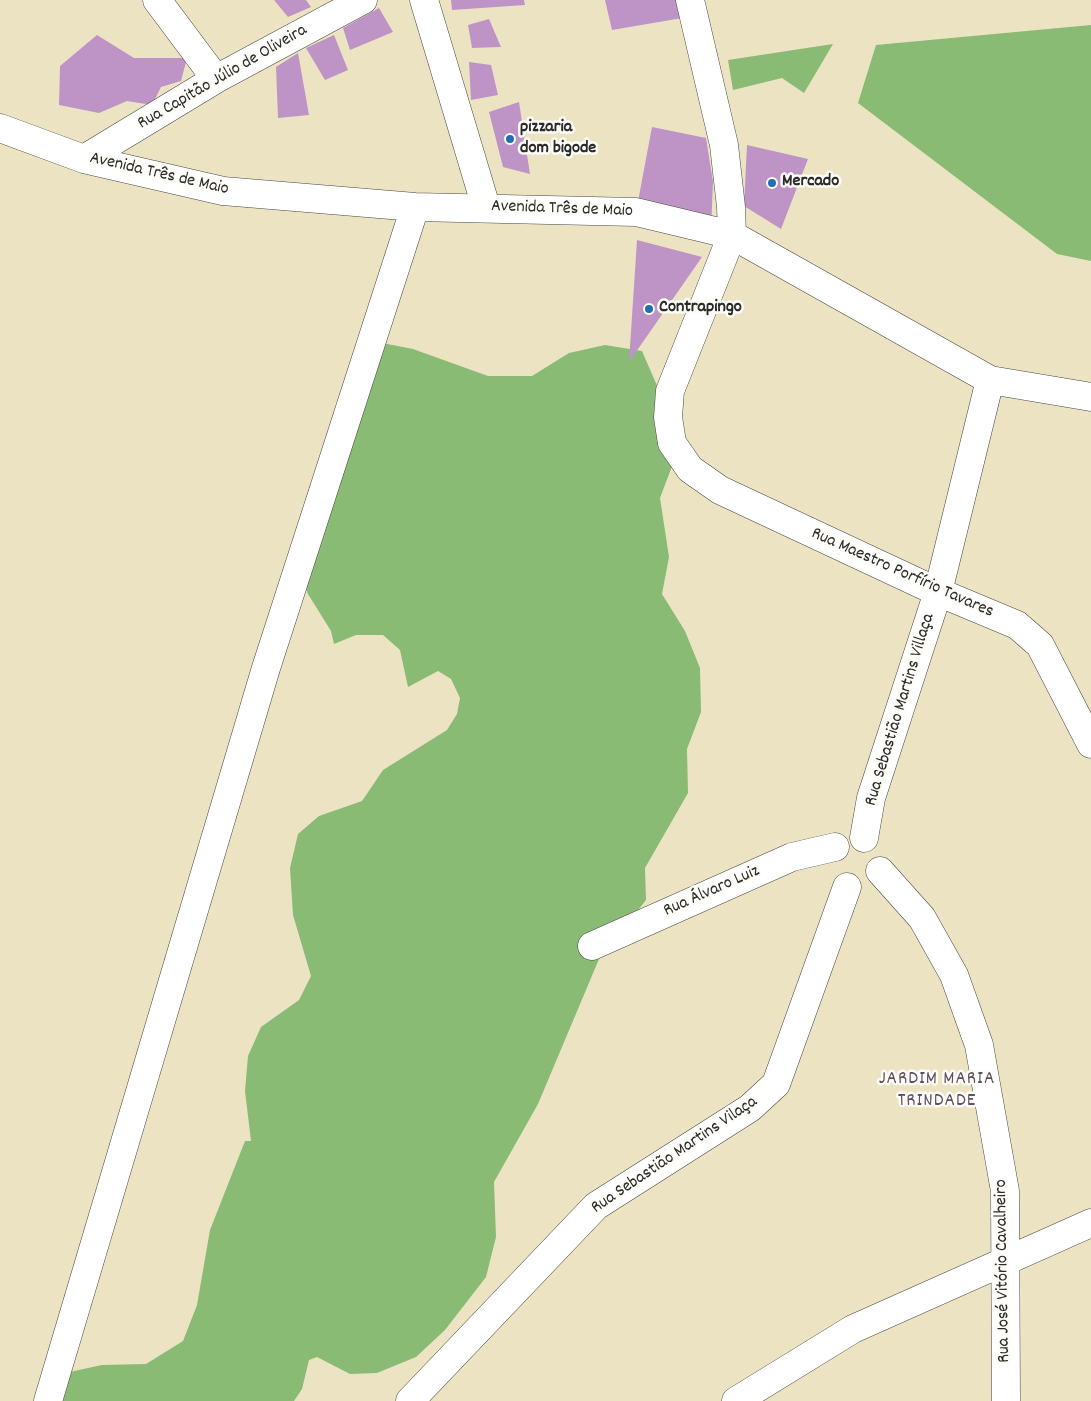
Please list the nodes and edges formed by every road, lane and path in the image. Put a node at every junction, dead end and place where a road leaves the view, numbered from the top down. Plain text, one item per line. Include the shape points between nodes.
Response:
1 (157, 0) edge
2 (363, 0) edge
3 (424, 0) edge
4 (690, 0) edge
5 (216, 79) junction
6 (0, 128) edge
7 (84, 158) junction
8 (415, 207) junction
9 (486, 207) junction
10 (732, 235) junction
11 (990, 380) junction
12 (1079, 394) edge
13 (1091, 409) edge
14 (938, 592) junction
15 (1091, 744) edge
16 (864, 838) junction
17 (834, 847) junction
18 (880, 870) junction
19 (848, 887) junction
20 (592, 946) dead end
21 (1091, 1223) edge
22 (1006, 1262) junction
23 (48, 1401) edge
24 (410, 1401) edge
25 (736, 1401) edge
26 (1006, 1401) edge

1 - 5 street
2 - 5 street, Rua Capitão Júlio de Oliveira
3 - 9 street
4 - 10 street via 724,145
5 - 7 street, Rua Capitão Júlio de Oliveira
6 - 7 street, Avenida Três de Maio
7 - 8 street, Avenida Três de Maio via 223,191
8 - 9 street, Avenida Três de Maio
8 - 23 street via 266,668
9 - 10 street, Avenida Três de Maio via 636,212
10 - 11 street, Avenida Três de Maio
10 - 14 street, Rua Maestro Porfírio Tavares via 670,391 668,417 672,443 690,469 720,490
11 - 12 street, Avenida Três de Maio
11 - 14 street, Rua Sebastião Martins Villaça
12 - 13 street
14 - 15 street, Rua Maestro Porfírio Tavares via 1017,625 1040,646
14 - 16 street, Rua Sebastião Martins Villaça via 871,798
16 - 17 street via 848,838
16 - 18 street via 877,847
17 - 19 street via 831,870 840,884
17 - 20 street, Rua Álvaro Luiz via 792,857
18 - 19 street via 877,878 864,888
18 - 22 street, Rua José Vitório Cavalheiro via 922,918 932,935 954,976 980,1045 1005,1191
19 - 24 street, Rua Sebastião Martins Vilaça via 776,1084 750,1108 596,1206
21 - 22 street
22 - 25 street via 853,1329
22 - 26 street, Rua José Vitório Cavalheiro

